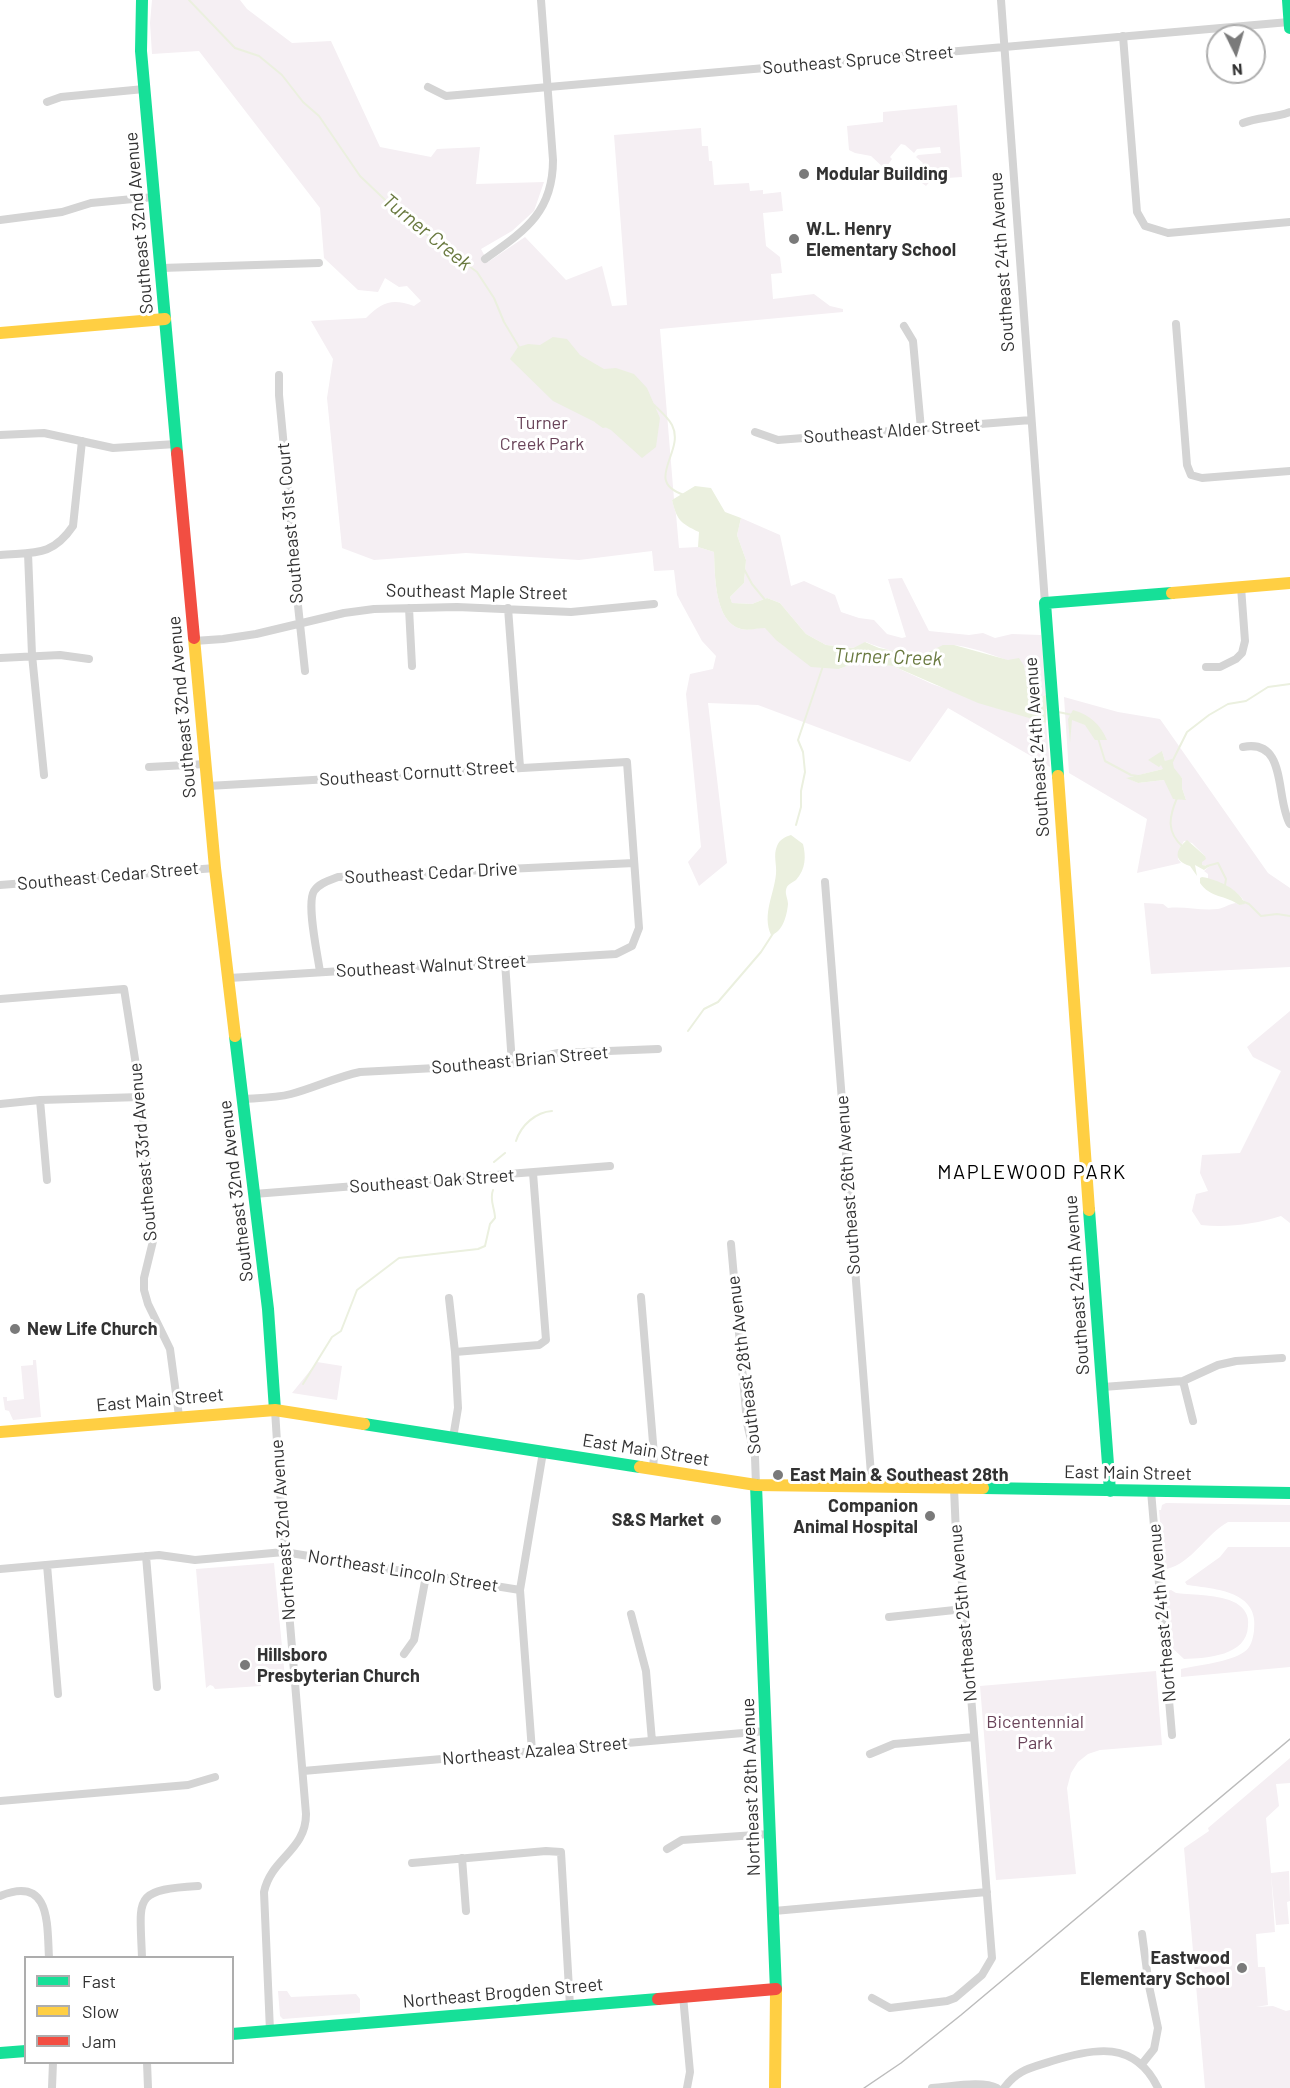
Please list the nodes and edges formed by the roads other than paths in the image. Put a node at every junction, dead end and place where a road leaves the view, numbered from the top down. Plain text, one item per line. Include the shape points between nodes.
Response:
1 (142, 0) edge
2 (541, 0) edge
3 (1001, 0) edge
4 (1288, 0) edge
5 (1290, 22) edge
6 (1290, 28) edge
7 (1123, 36) junction
8 (1005, 46) junction
9 (428, 87) dead end
10 (547, 87) junction
11 (144, 89) junction
12 (47, 102) dead end
13 (1290, 112) edge
14 (1243, 123) dead end
15 (154, 197) junction
16 (0, 220) edge
17 (1290, 222) edge
18 (485, 259) dead end
19 (319, 263) dead end
20 (161, 268) junction
21 (165, 319) junction
22 (1176, 324) dead end
23 (904, 326) dead end
24 (0, 333) edge
25 (279, 375) dead end
26 (1031, 420) junction
27 (921, 429) junction
28 (755, 432) dead end
29 (0, 435) edge
30 (82, 441) junction
31 (176, 444) junction
32 (1290, 471) edge
33 (28, 553) junction
34 (0, 555) edge
35 (1290, 583) edge
36 (1241, 587) junction
37 (1045, 603) junction
38 (654, 604) dead end
39 (409, 608) junction
40 (508, 608) junction
41 (299, 623) junction
42 (194, 641) junction
43 (32, 655) junction
44 (0, 658) edge
45 (89, 659) dead end
46 (412, 666) dead end
47 (1206, 667) dead end
48 (305, 671) dead end
49 (1243, 747) dead end
50 (206, 764) junction
51 (520, 767) junction
52 (149, 768) dead end
53 (44, 775) dead end
54 (208, 786) junction
55 (1290, 824) edge
56 (634, 862) junction
57 (215, 868) junction
58 (825, 882) dead end
59 (0, 885) edge
60 (505, 962) junction
61 (320, 972) junction
62 (229, 978) junction
63 (0, 999) edge
64 (658, 1049) dead end
65 (512, 1064) junction
66 (141, 1097) junction
67 (243, 1100) junction
68 (40, 1101) junction
69 (0, 1104) edge
70 (610, 1166) dead end
71 (533, 1173) junction
72 (47, 1180) dead end
73 (254, 1194) junction
74 (730, 1244) dead end
75 (449, 1298) dead end
76 (641, 1298) dead end
77 (455, 1352) junction
78 (1282, 1358) dead end
79 (1183, 1381) junction
80 (1103, 1387) junction
81 (275, 1410) junction
82 (179, 1416) junction
83 (1193, 1421) dead end
84 (0, 1432) edge
85 (453, 1438) junction
86 (543, 1452) junction
87 (652, 1469) junction
88 (756, 1485) junction
89 (872, 1487) junction
90 (954, 1488) junction
91 (1110, 1491) junction
92 (1151, 1491) junction
93 (1290, 1493) edge
94 (284, 1552) junction
95 (146, 1556) junction
96 (47, 1565) junction
97 (0, 1569) edge
98 (426, 1576) junction
99 (520, 1590) junction
100 (964, 1610) junction
101 (631, 1614) dead end
102 (889, 1617) dead end
103 (404, 1654) dead end
104 (157, 1687) dead end
105 (58, 1694) dead end
106 (766, 1731) junction
107 (1172, 1735) dead end
108 (974, 1737) junction
109 (652, 1741) junction
110 (532, 1751) junction
111 (870, 1754) dead end
112 (303, 1771) junction
113 (215, 1777) dead end
114 (0, 1801) edge
115 (770, 1834) junction
116 (667, 1849) dead end
117 (462, 1858) junction
118 (412, 1863) dead end
119 (198, 1886) dead end
120 (987, 1892) junction
121 (0, 1896) edge
122 (466, 1911) dead end
123 (774, 1911) junction
124 (1143, 1934) dead end
125 (49, 1956) edge
126 (142, 1956) edge
127 (776, 1989) junction
128 (683, 1996) junction
129 (872, 1998) dead end
130 (570, 2006) junction
131 (270, 2031) junction
132 (234, 2034) edge
133 (24, 2051) edge
134 (0, 2053) edge
135 (53, 2064) edge
136 (147, 2064) edge
137 (1142, 2064) junction
138 (52, 2088) edge
139 (148, 2088) edge
140 (687, 2088) edge
141 (776, 2088) edge
142 (932, 2088) edge
143 (997, 2088) edge
144 (1004, 2088) edge
145 (1158, 2088) edge

1 - 11 main road, Southeast 32nd Avenue
2 - 10 street
3 - 8 street, Southeast 24th Avenue
4 - 5 main road
5 - 6 main road
5 - 7 street, Southeast Spruce Street
7 - 8 street, Southeast Spruce Street
7 - 17 street via 1137,212 1145,226 1168,233
8 - 10 street, Southeast Spruce Street
8 - 26 street, Southeast 24th Avenue
9 - 10 street, Southeast Spruce Street via 446,96
10 - 18 street via 553,171 544,205 527,228
11 - 12 street via 61,97
11 - 15 main road, Southeast 32nd Avenue
13 - 14 street
15 - 16 street via 91,203 62,212
15 - 20 main road, Southeast 32nd Avenue
19 - 20 street
20 - 21 main road, Southeast 32nd Avenue
21 - 24 main road
21 - 31 main road, Southeast 32nd Avenue
22 - 32 street via 1191,475 1202,478
23 - 27 street via 913,341
25 - 41 street, Southeast 31st Court
26 - 27 street, Southeast Alder Street
26 - 37 street, Southeast 24th Avenue
27 - 28 street, Southeast Alder Street via 778,440
29 - 30 street via 44,433
30 - 31 street via 105,448
30 - 33 street via 73,526 57,545
31 - 42 main road, Southeast 32nd Avenue
33 - 34 street
33 - 43 street
35 - 36 main road
36 - 37 main road
36 - 47 street via 1245,641 1242,653 1220,668
37 - 80 main road, Southeast 24th Avenue
38 - 40 street, Southeast Maple Street via 571,612
39 - 40 street, Southeast Maple Street
39 - 41 street, Southeast Maple Street via 354,612
39 - 46 street
40 - 51 street
41 - 42 street, Southeast Maple Street via 234,638
41 - 48 street, Southeast 31st Court
42 - 50 main road, Southeast 32nd Avenue
43 - 44 street
43 - 45 street
43 - 53 street
49 - 55 street via 1263,747 1275,761 1280,796
50 - 52 street
50 - 54 main road, Southeast 32nd Avenue
51 - 54 street, Southeast Cornutt Street
51 - 56 street, Southeast Cornutt Street via 627,762
54 - 57 main road, Southeast 32nd Avenue
56 - 60 street, Southeast Walnut Street via 639,928 632,946 616,954
56 - 61 street, Southeast Cedar Drive via 338,877 314,891 311,907
57 - 59 street, Southeast Cedar Street
57 - 62 main road, Southeast 32nd Avenue
58 - 89 street, Southeast 26th Avenue
60 - 61 street, Southeast Walnut Street
60 - 65 street
61 - 62 street, Southeast Walnut Street
62 - 67 main road, Southeast 32nd Avenue
63 - 66 street, Southeast 33rd Avenue via 124,989
64 - 65 street, Southeast Brian Street via 558,1053
65 - 67 street, Southeast Brian Street via 360,1072 288,1095
66 - 68 street
66 - 82 street, Southeast 33rd Avenue via 154,1237 144,1290 170,1349
67 - 73 main road, Southeast 32nd Avenue
68 - 69 street
68 - 72 street
70 - 71 street, Southeast Oak Street
71 - 73 street, Southeast Oak Street
71 - 77 street via 546,1340 539,1345
73 - 81 main road, Southeast 32nd Avenue
74 - 88 street, Southeast 28th Avenue
75 - 77 street
76 - 87 street
77 - 85 street via 458,1408
78 - 79 street via 1218,1365
79 - 80 street
79 - 83 street
80 - 91 main road, Southeast 24th Avenue
81 - 82 main road, East Main Street
81 - 85 main road, East Main Street
81 - 94 street, Northeast 32nd Avenue
82 - 84 main road, East Main Street
85 - 86 main road, East Main Street
86 - 87 main road, East Main Street
86 - 99 street
87 - 88 main road, East Main Street
88 - 89 main road, East Main Street
88 - 106 main road, Northeast 28th Avenue
89 - 90 main road, East Main Street
90 - 91 main road, East Main Street
90 - 100 street, Northeast 25th Avenue
91 - 92 main road, East Main Street
92 - 93 main road, East Main Street
92 - 107 street, Northeast 24th Avenue
94 - 95 street, Northeast Lincoln Street via 195,1560
94 - 98 street, Northeast Lincoln Street
94 - 112 street, Northeast 32nd Avenue
95 - 96 street, Northeast Lincoln Street
95 - 104 street
96 - 97 street, Northeast Lincoln Street
96 - 105 street
98 - 99 street, Northeast Lincoln Street
98 - 103 street via 414,1640
99 - 110 street
100 - 102 street
100 - 108 street, Northeast 25th Avenue
101 - 109 street via 646,1671
106 - 109 street, Northeast Azalea Street
106 - 115 main road, Northeast 28th Avenue
108 - 111 street via 894,1744
108 - 120 street, Northeast 25th Avenue
109 - 110 street, Northeast Azalea Street
110 - 112 street, Northeast Azalea Street
112 - 131 street, Northeast 32nd Avenue via 304,1832 270,1874 264,1892
113 - 114 street via 188,1785
115 - 116 street via 682,1840
115 - 123 main road, Northeast 28th Avenue
117 - 118 street
117 - 122 street
117 - 130 street via 561,1852
119 - 126 street via 162,1889 144,1899 140,1910
120 - 123 street
120 - 129 street, Northeast 25th Avenue via 993,1953 986,1971 956,1998 947,2001 890,2008
121 - 125 street via 24,1892 39,1899 47,1919
123 - 127 main road, Northeast 28th Avenue
124 - 137 street via 1158,2028 1154,2049
127 - 128 main road, Northeast Brogden Street
127 - 141 main road, Northeast 28th Avenue
128 - 130 main road, Northeast Brogden Street
128 - 140 street via 690,2072
130 - 131 main road, Northeast Brogden Street
131 - 132 main road, Northeast Brogden Street
133 - 134 main road
135 - 138 street
136 - 139 street
137 - 144 street via 1117,2052 1093,2050 1020,2071
137 - 145 street
142 - 143 street via 981,2084

